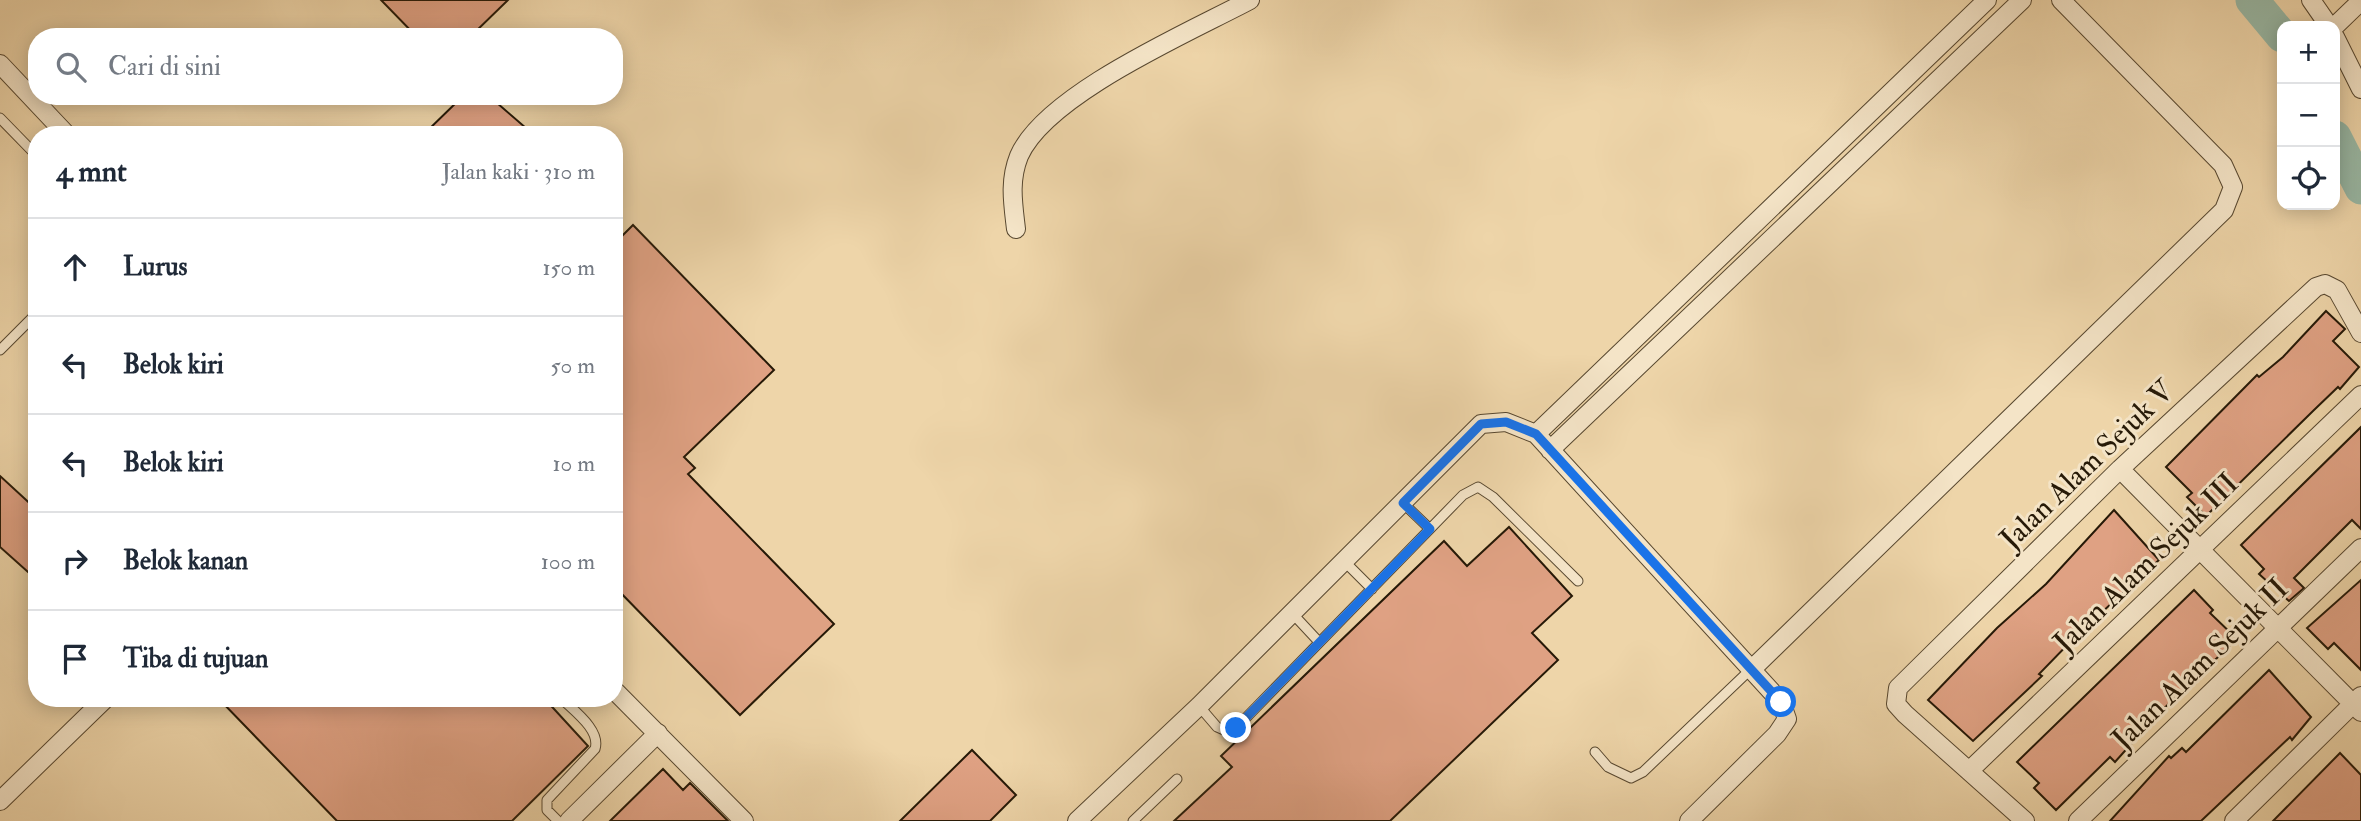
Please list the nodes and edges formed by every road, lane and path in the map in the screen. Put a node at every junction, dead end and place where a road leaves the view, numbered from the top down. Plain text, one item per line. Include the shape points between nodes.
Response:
1 (1250, 0) edge
2 (1987, 0) edge
3 (2022, 0) edge
4 (2062, 0) edge
5 (2311, 0) edge
6 (2361, 1) edge
7 (2326, 21) edge
8 (2340, 21) edge
9 (2340, 47) edge
10 (0, 64) edge
11 (2361, 89) edge
12 (28, 94) edge
13 (39, 105) edge
14 (0, 118) edge
15 (59, 126) edge
16 (28, 147) edge
17 (1016, 229) dead end
18 (28, 322) edge
19 (2361, 333) edge
20 (0, 350) edge
21 (2361, 395) edge
22 (1536, 434) junction
23 (1550, 450) junction
24 (2120, 469) junction
25 (1403, 503) junction
26 (1430, 529) junction
27 (2361, 548) edge
28 (2200, 550) junction
29 (1344, 561) junction
30 (1578, 581) dead end
31 (1371, 589) junction
32 (1292, 613) junction
33 (2278, 628) junction
34 (1319, 642) junction
35 (1752, 669) junction
36 (623, 700) edge
37 (2358, 704) edge
38 (1199, 706) junction
39 (97, 707) edge
40 (570, 707) edge
41 (658, 733) junction
42 (1595, 752) dead end
43 (1969, 771) junction
44 (1177, 779) dead end
45 (0, 801) edge
46 (558, 821) edge
47 (569, 821) edge
48 (744, 821) edge
49 (1077, 821) edge
50 (1133, 821) edge
51 (1689, 821) edge
52 (2025, 821) edge
53 (2078, 821) edge
54 (2234, 821) edge

1 - 17 street via 1111,75 1048,117 1031,135 1014,172 1011,194
2 - 22 street
3 - 23 street
4 - 35 street via 2223,166 2233,187 2224,210
5 - 7 street
6 - 8 street
9 - 11 street
10 - 12 street
13 - 15 street
14 - 16 lane
18 - 20 lane
19 - 24 street, Jalan Alam Sejuk V via 2337,290 2325,284 2316,286
21 - 28 street, Jalan Alam Sejuk III
22 - 23 street
22 - 25 street via 1506,422 1481,424
23 - 35 street
24 - 28 street
24 - 43 street, Jalan Alam Sejuk V via 1898,688 1896,704
25 - 26 lane
25 - 29 street
26 - 30 lane via 1463,495 1478,487 1493,496
26 - 31 lane
27 - 33 street, Jalan Alam Sejuk II
28 - 33 street
28 - 43 street, Jalan Alam Sejuk III
29 - 31 lane
29 - 32 street
31 - 34 lane
32 - 34 lane
32 - 38 street
33 - 37 street
33 - 53 street, Jalan Alam Sejuk II
34 - 38 lane via 1236,728 1226,732 1217,727
35 - 42 lane via 1643,772 1631,778 1618,774
35 - 51 street via 1781,702 1787,719
36 - 41 street
37 - 54 street
38 - 49 street
39 - 45 street
40 - 46 lane via 598,742 547,800 547,810
41 - 47 street
41 - 48 street
43 - 52 street
44 - 50 lane

